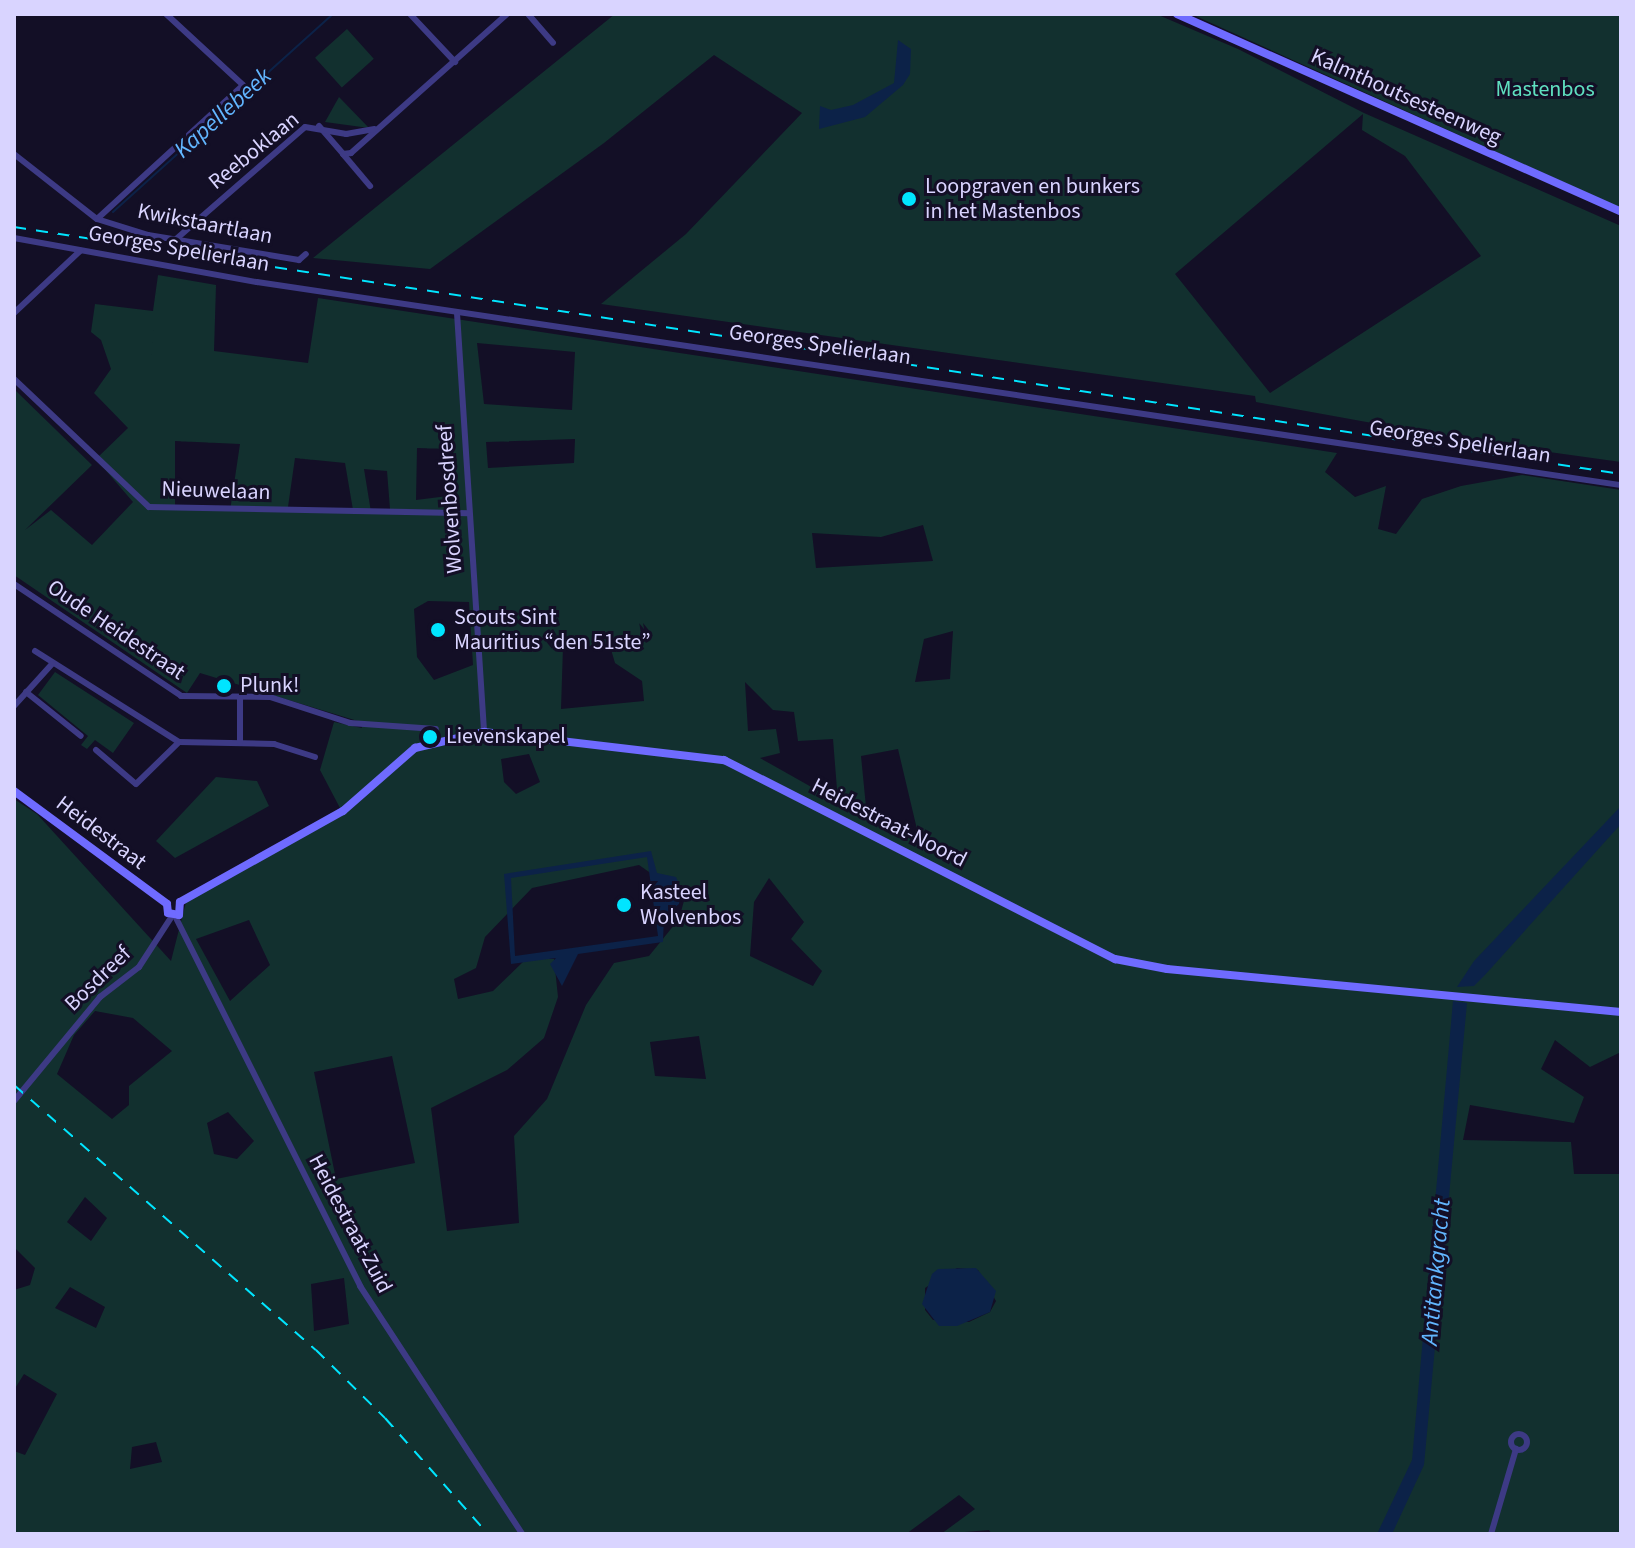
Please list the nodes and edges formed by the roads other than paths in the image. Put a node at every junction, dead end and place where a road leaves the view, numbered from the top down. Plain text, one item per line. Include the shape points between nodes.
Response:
1 (166, 14) edge
2 (410, 14) edge
3 (507, 14) edge
4 (528, 14) edge
5 (1177, 14) edge
6 (553, 43) dead end
7 (455, 62) junction
8 (319, 126) junction
9 (381, 127) junction
10 (14, 154) edge
11 (343, 154) junction
12 (370, 186) dead end
13 (1621, 212) edge
14 (97, 219) junction
15 (14, 238) edge
16 (175, 240) junction
17 (80, 251) junction
18 (306, 254) dead end
19 (14, 313) edge
20 (457, 313) junction
21 (14, 379) edge
22 (1621, 485) edge
23 (469, 513) junction
24 (14, 584) edge
25 (35, 651) dead end
26 (52, 664) junction
27 (26, 692) junction
28 (240, 698) junction
29 (14, 706) edge
30 (436, 729) dead end
31 (484, 732) junction
32 (81, 736) dead end
33 (179, 742) junction
34 (240, 743) junction
35 (96, 750) dead end
36 (315, 757) dead end
37 (14, 791) edge
38 (180, 902) junction
39 (167, 904) junction
40 (173, 916) junction
41 (1621, 1012) edge
42 (14, 1101) edge
43 (1516, 1449) dead end
44 (522, 1534) edge
45 (1491, 1534) edge

1 - 14 street via 243,85
2 - 7 street
3 - 7 street
4 - 6 street
5 - 13 street, Kalmthoutsesteenweg
7 - 9 street
8 - 9 street, Reeboklaan via 346,134
8 - 11 street, Reeboklaan
8 - 16 street, Reeboklaan via 305,127
9 - 11 street via 356,150
10 - 14 street
11 - 12 street, Reeboklaan
14 - 16 street, Kwikstaartlaan
15 - 17 street, Georges Spelierlaan
16 - 18 street, Kwikstaartlaan via 299,260
17 - 19 street
17 - 20 street, Georges Spelierlaan
20 - 22 street, Georges Spelierlaan
20 - 23 street, Wolvenbosdreef
21 - 23 street, Nieuwelaan via 149,507
23 - 31 street, Wolvenbosdreef
24 - 28 street, Oude Heidestraat via 181,696
25 - 26 street
26 - 27 street
26 - 33 street
27 - 29 street
27 - 32 street
28 - 30 street, Oude Heidestraat via 270,697 350,723
28 - 34 street
31 - 38 street, Heidestraat-Noord via 415,748 343,811
31 - 41 street, Heidestraat-Noord via 724,760 1115,959 1182,971
33 - 34 street
33 - 35 street via 136,784
34 - 36 street via 274,744
37 - 39 street, Heidestraat
38 - 39 street
38 - 40 street via 182,911
39 - 40 street
40 - 42 street, Bosdreef via 139,967 100,997
40 - 44 street, Heidestraat-Zuid via 354,1276
43 - 45 street

